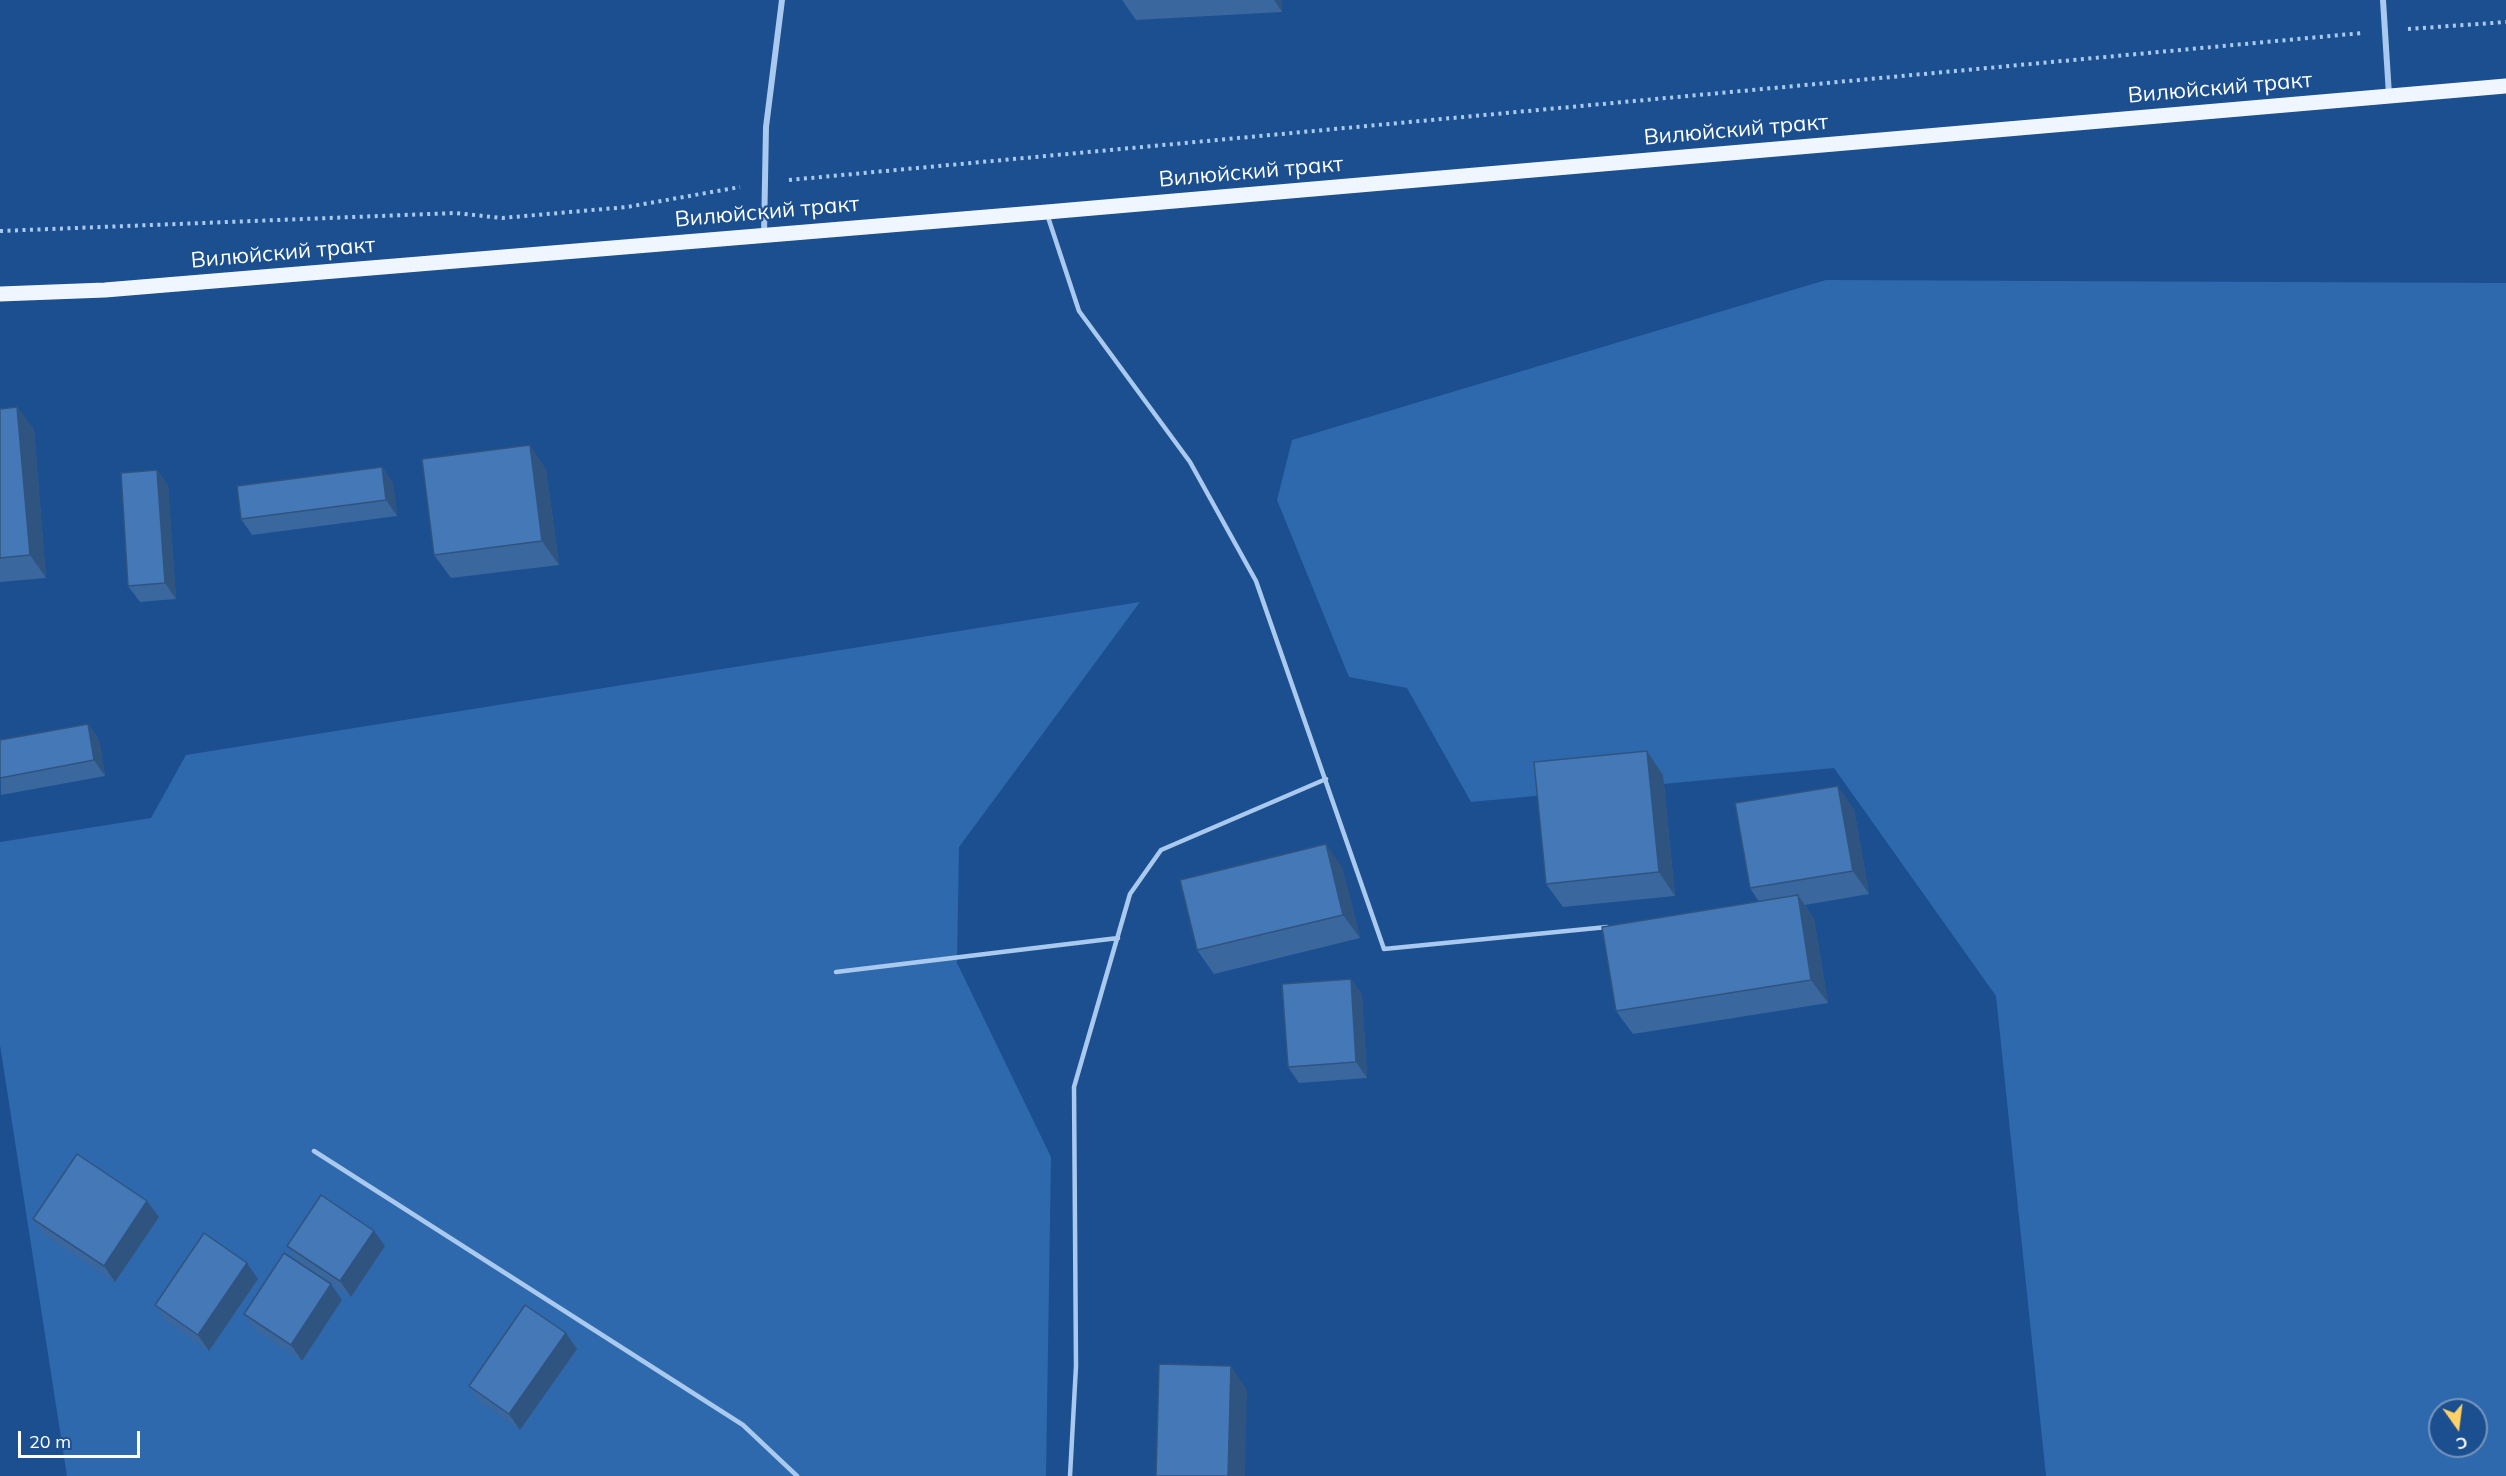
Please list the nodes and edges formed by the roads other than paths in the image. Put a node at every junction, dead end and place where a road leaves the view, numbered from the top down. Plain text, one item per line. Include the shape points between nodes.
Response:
1 (783, 0) edge
2 (2383, 0) edge
3 (2506, 86) edge
4 (2389, 96) junction
5 (1047, 212) junction
6 (764, 234) junction
7 (0, 294) edge
8 (1326, 779) junction
9 (1620, 926) edge
10 (1118, 938) junction
11 (836, 972) dead end
12 (314, 1151) dead end
13 (797, 1476) edge
14 (1070, 1476) edge

1 - 6 street via 766,127
2 - 4 street
3 - 4 main road, Вилюйский тракт
4 - 5 main road, Вилюйский тракт
5 - 6 main road, Вилюйский тракт
5 - 8 lane via 1080,311 1190,462 1256,581
6 - 7 main road, Вилюйский тракт via 105,290
8 - 9 lane via 1384,949
8 - 10 lane via 1161,850 1130,894
10 - 11 lane
10 - 14 lane via 1074,1087 1076,1366
12 - 13 lane via 743,1425

